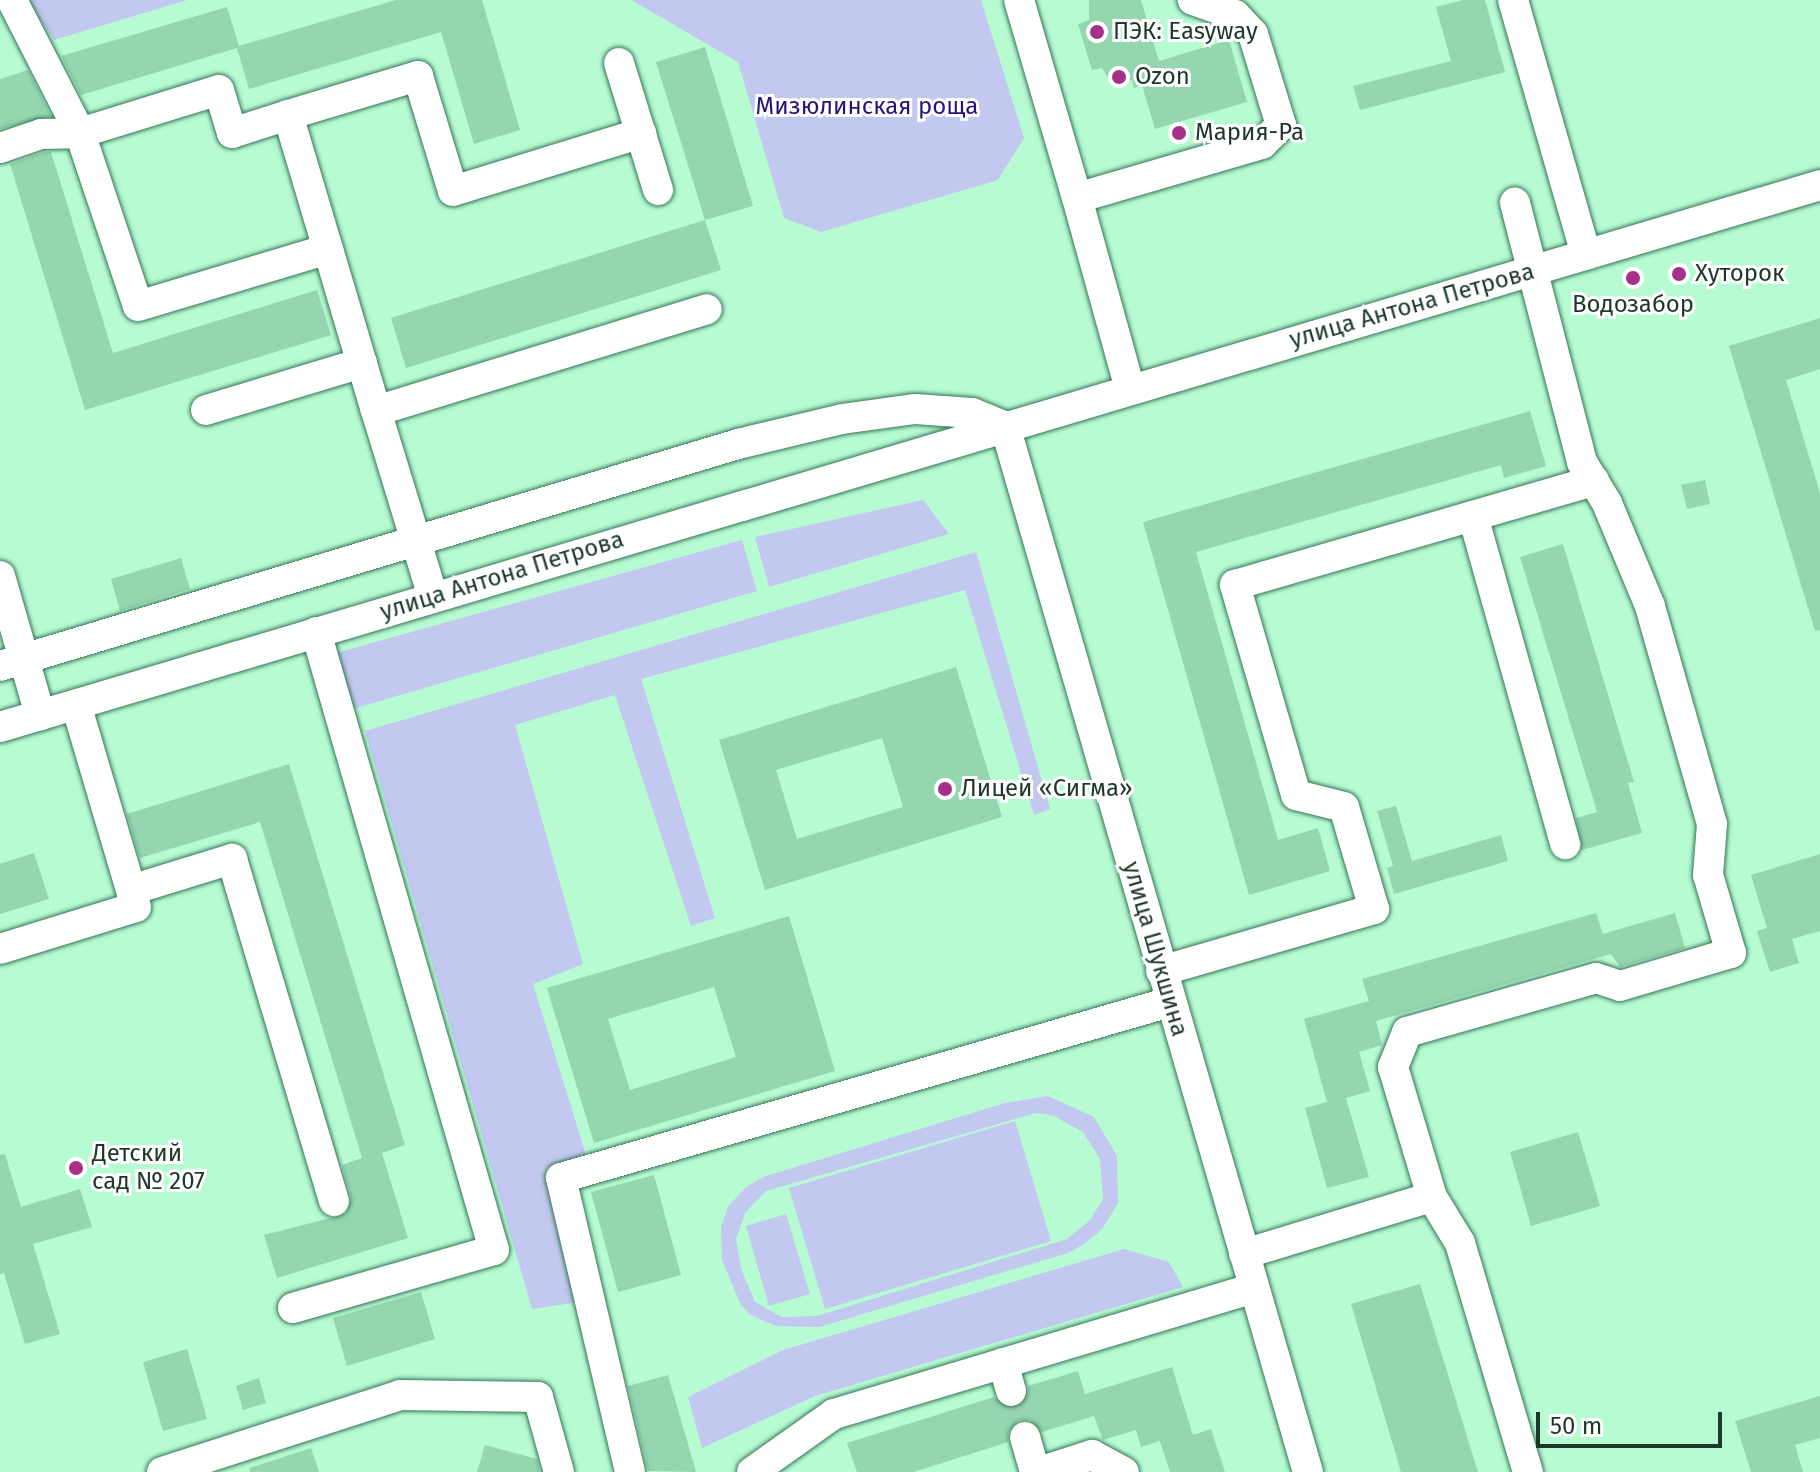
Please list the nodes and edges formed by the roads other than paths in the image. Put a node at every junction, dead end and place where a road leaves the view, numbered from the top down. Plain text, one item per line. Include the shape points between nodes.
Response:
1 (1019, 0) edge
2 (1193, 0) edge
3 (1513, 0) edge
4 (13, 2) edge
5 (619, 63) dead end
6 (288, 115) junction
7 (80, 133) junction
8 (641, 133) junction
9 (0, 148) edge
10 (1820, 185) edge
11 (658, 190) dead end
12 (1077, 198) junction
13 (1515, 203) dead end
14 (328, 249) junction
15 (1586, 255) junction
16 (1533, 270) junction
17 (707, 309) dead end
18 (362, 363) junction
19 (1130, 389) junction
20 (206, 410) dead end
21 (376, 411) junction
22 (1005, 426) junction
23 (1594, 481) junction
24 (1473, 516) junction
25 (416, 541) junction
26 (0, 576) edge
27 (433, 597) junction
28 (316, 632) junction
29 (12, 663) edge
30 (76, 705) junction
31 (40, 715) junction
32 (0, 727) edge
33 (1565, 844) dead end
34 (131, 890) junction
35 (0, 949) edge
36 (1161, 971) junction
37 (1170, 1002) junction
38 (1432, 1197) junction
39 (334, 1201) dead end
40 (1244, 1254) junction
41 (1253, 1288) junction
42 (293, 1308) dead end
43 (1025, 1437) tunnel mouth
44 (162, 1472) edge
45 (559, 1472) edge
46 (630, 1472) edge
47 (752, 1472) edge
48 (1037, 1472) edge
49 (1124, 1472) edge
50 (1308, 1472) edge
51 (1528, 1472) edge

1 - 12 street
2 - 12 street via 1235,15 1253,34 1281,125 1262,144
3 - 15 street
4 - 7 street
5 - 8 street
6 - 7 street via 232,133 219,90
6 - 8 street via 418,76 453,191
6 - 14 street
7 - 9 street via 41,134
7 - 14 street via 138,306
8 - 11 street
10 - 15 street, улица Антона Петрова
12 - 19 street
13 - 16 street
14 - 18 street
15 - 16 street, улица Антона Петрова
16 - 19 street, улица Антона Петрова
16 - 23 street via 1582,462
17 - 21 street
18 - 20 street
18 - 21 street
19 - 22 street, улица Антона Петрова
21 - 25 street
22 - 25 street via 972,413 915,409 842,419 738,444
22 - 27 street, улица Антона Петрова
22 - 36 street, улица Шукшина
23 - 24 street
23 - 38 street via 1654,621 1712,824 1708,875 1731,953 1620,986 1596,978 1407,1032 1393,1067
24 - 33 street
24 - 36 street via 1235,585 1296,795 1344,807 1374,909
25 - 27 street
25 - 29 street
26 - 29 street
27 - 28 street, улица Антона Петрова
28 - 30 street, улица Антона Петрова
28 - 42 street via 494,1250
29 - 31 street
30 - 31 street, улица Антона Петрова
30 - 34 street
31 - 32 street, улица Антона Петрова
34 - 35 street via 136,907
34 - 39 street via 232,859
36 - 37 street, улица Шукшина
37 - 40 street, улица Шукшина
37 - 46 street via 561,1178
38 - 40 street
38 - 51 street via 1460,1243
40 - 41 street, улица Шукшина
41 - 47 street via 1007,1377 834,1414
41 - 50 street, улица Шукшина
43 - 48 street
44 - 45 street via 400,1395 538,1397
48 - 49 street via 1092,1455

